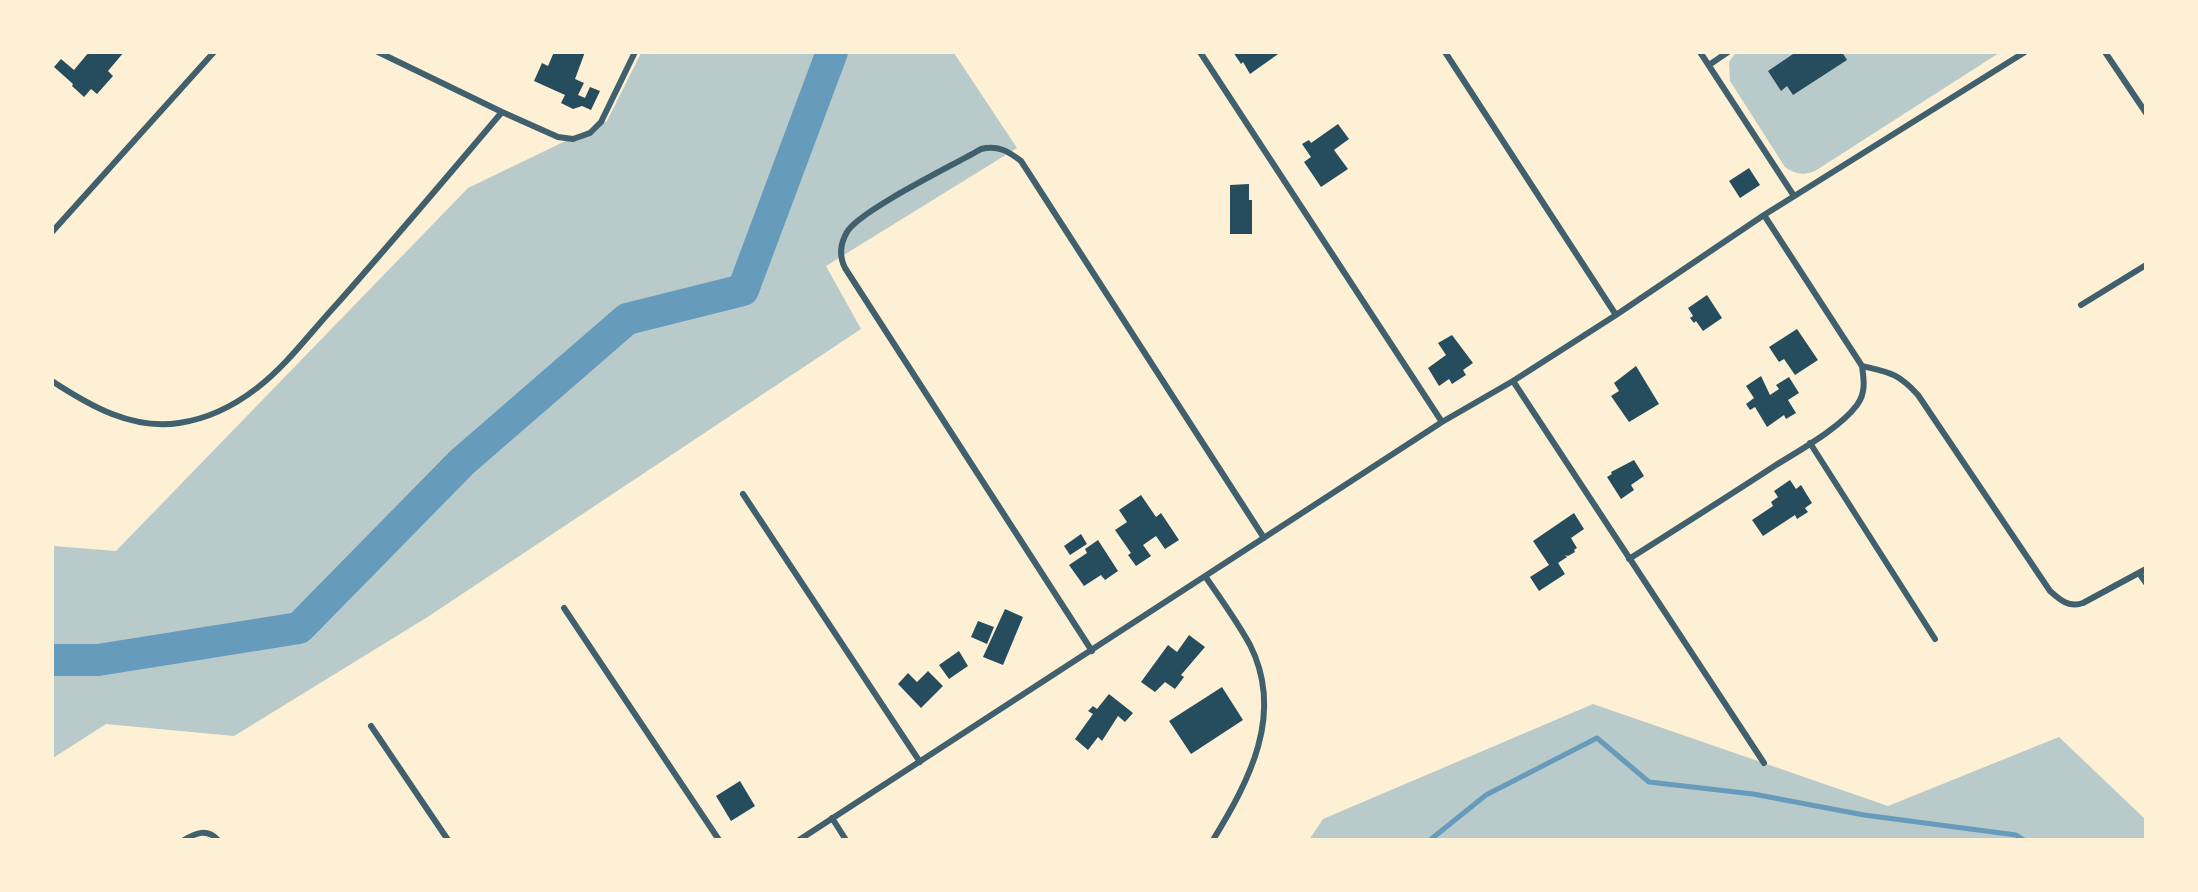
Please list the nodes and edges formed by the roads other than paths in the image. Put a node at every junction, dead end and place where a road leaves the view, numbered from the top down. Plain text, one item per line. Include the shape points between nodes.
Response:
1 (214, 52) edge
2 (378, 52) edge
3 (634, 52) edge
4 (1200, 52) edge
5 (1445, 52) edge
6 (1700, 52) edge
7 (1728, 52) edge
8 (2025, 52) edge
9 (2104, 52) edge
10 (1709, 65) junction
11 (502, 112) junction
12 (2145, 113) edge
13 (1794, 196) junction
14 (1764, 215) junction
15 (52, 232) edge
16 (2145, 265) edge
17 (2081, 305) dead end
18 (1616, 315) junction
19 (1862, 366) junction
20 (52, 381) edge
21 (1513, 381) junction
22 (1442, 422) junction
23 (1810, 443) junction
24 (743, 494) dead end
25 (1264, 538) junction
26 (1629, 560) junction
27 (2145, 568) edge
28 (2139, 573) junction
29 (1205, 576) junction
30 (2145, 583) edge
31 (564, 608) dead end
32 (1935, 639) dead end
33 (1092, 651) junction
34 (371, 726) dead end
35 (921, 762) junction
36 (1764, 763) dead end
37 (832, 818) junction
38 (184, 840) edge
39 (218, 840) edge
40 (447, 840) edge
41 (719, 840) edge
42 (799, 840) edge
43 (846, 840) edge
44 (1213, 840) edge

1 - 15 street
2 - 11 street
3 - 11 street via 601,122 590,134 573,139 558,137
4 - 22 street
5 - 18 street
6 - 10 street
7 - 10 street
8 - 13 street
9 - 12 street
10 - 13 street
11 - 20 street via 282,365 237,401 192,420 134,422 98,409
13 - 14 street
14 - 18 street
14 - 19 street
16 - 17 street
18 - 21 street
19 - 23 street via 1863,395 1858,405
19 - 28 street via 1904,380 1918,395 2050,591 2065,603 2083,603
21 - 22 street
21 - 26 street
22 - 25 street
23 - 26 street
23 - 32 street
24 - 35 street
25 - 29 street
25 - 33 street via 1021,161 1010,152 981,149 859,219 842,242 845,268
26 - 36 street
27 - 28 street
28 - 30 street
29 - 33 street
29 - 44 street via 1250,645 1259,668 1264,704 1257,754 1235,804
31 - 41 street
33 - 35 street
34 - 40 street
35 - 37 street
37 - 42 street
37 - 43 street
38 - 39 street via 208,832

